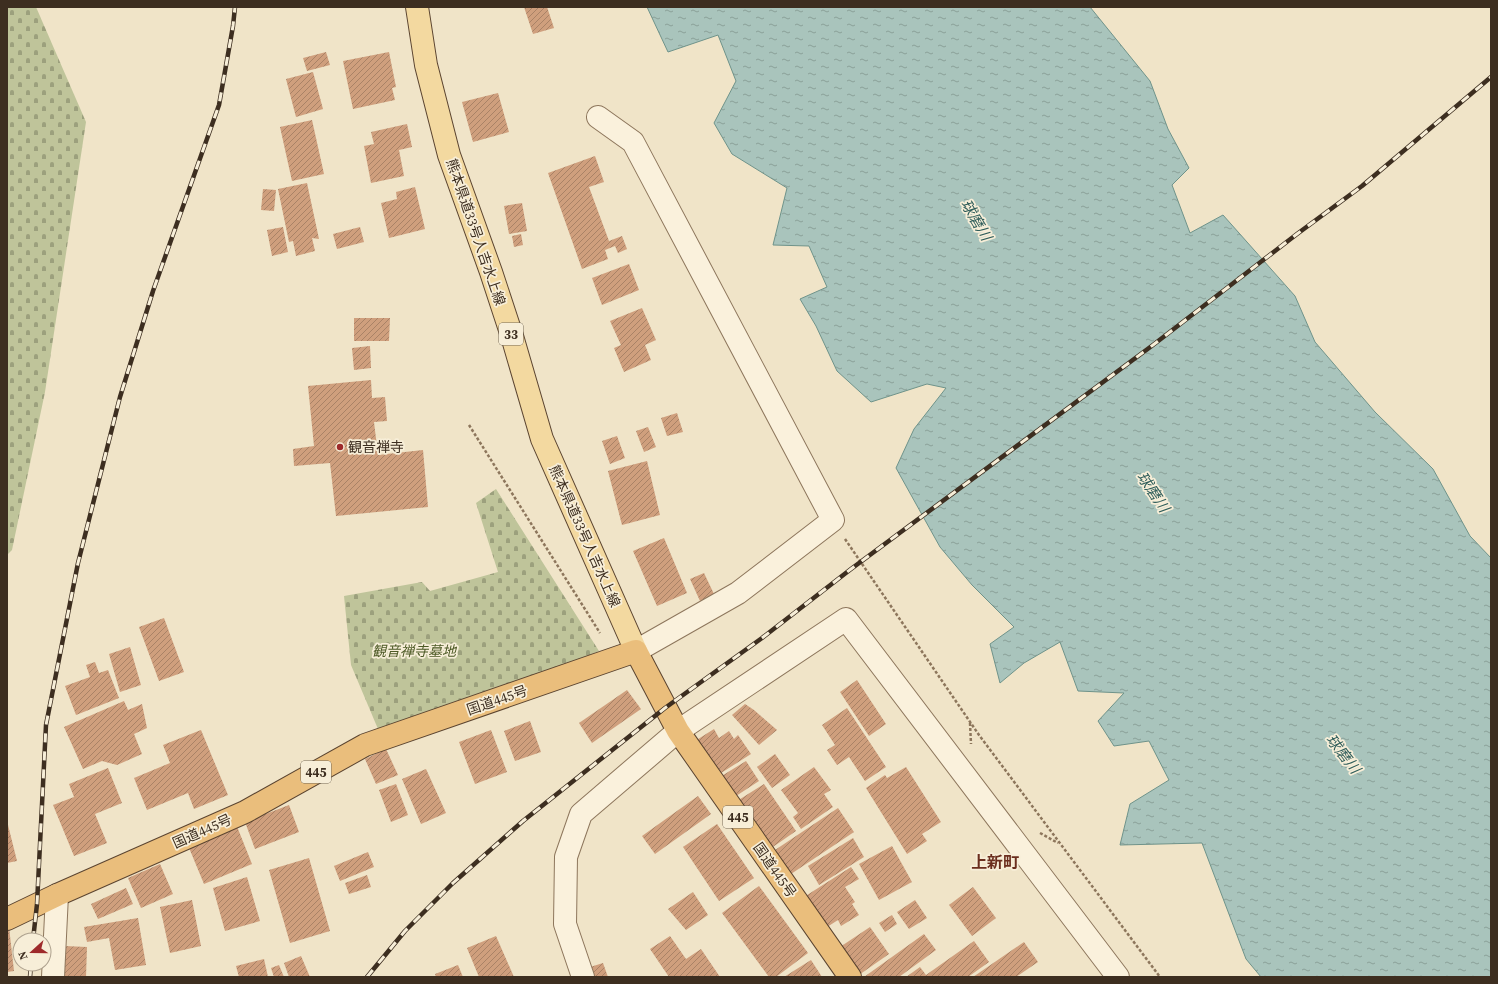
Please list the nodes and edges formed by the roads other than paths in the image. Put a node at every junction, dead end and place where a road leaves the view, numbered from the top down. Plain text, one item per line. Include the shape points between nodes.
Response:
1 (417, 7) edge
2 (598, 116) dead end
3 (627, 654) junction
4 (678, 731) junction
5 (56, 894) junction
6 (7, 919) edge
7 (53, 977) edge
8 (583, 977) edge
9 (850, 977) edge
10 (1118, 977) edge

1 - 3 main road, 熊本県道33号人吉水上線 / 33 via 426,65 449,155 512,336 542,439
2 - 3 street via 633,142 833,520 738,593
3 - 4 highway, 国道445号 / 445
3 - 5 highway, 国道445号 / 445 via 365,745 245,812
4 - 8 street via 581,814 566,857 566,924
4 - 9 highway, 国道445号 / 445
4 - 10 street via 846,619
5 - 6 highway, 国道445号 / 445
5 - 7 street

